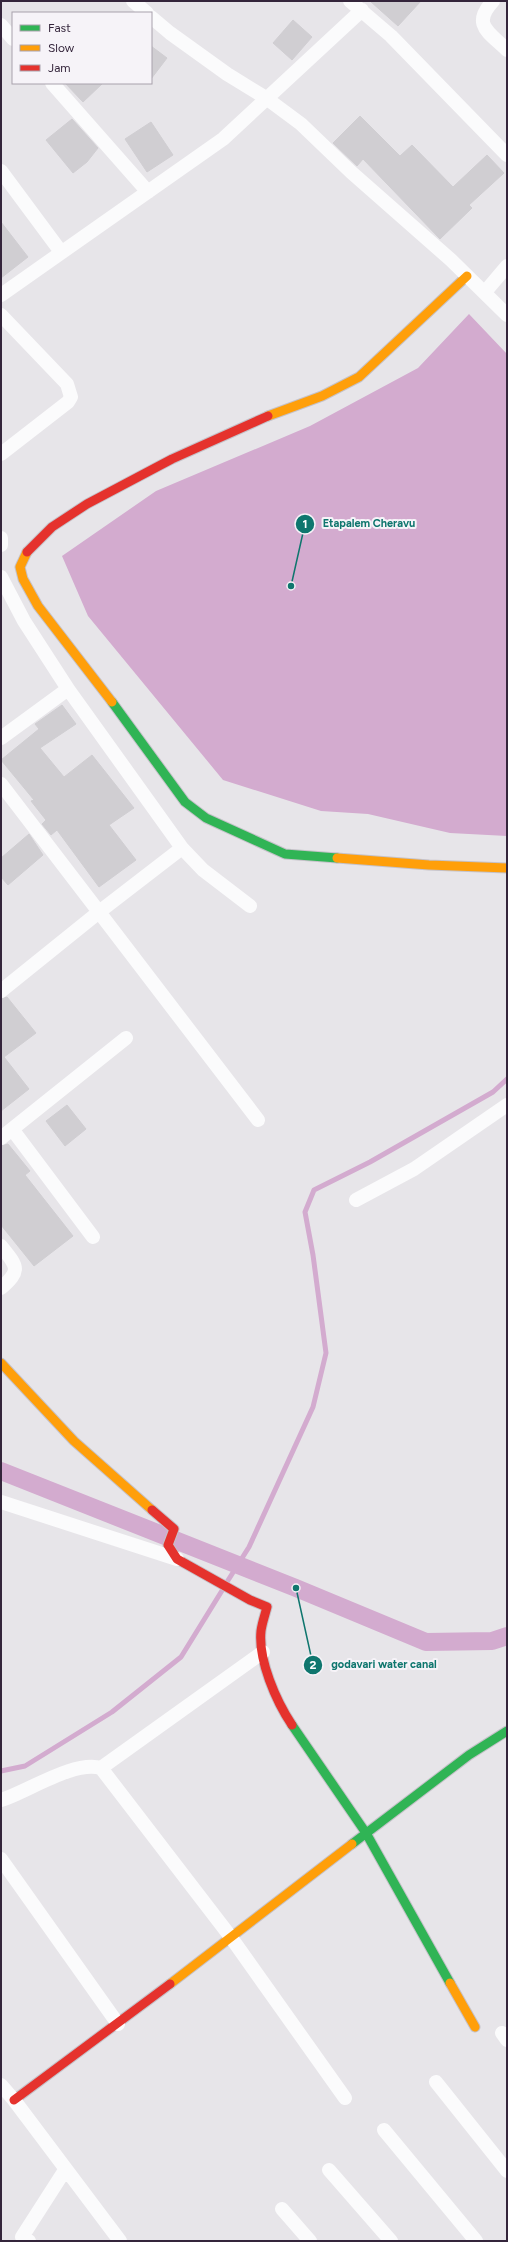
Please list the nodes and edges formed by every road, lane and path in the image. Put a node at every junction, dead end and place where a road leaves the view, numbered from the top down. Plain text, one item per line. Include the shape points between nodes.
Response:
1 (133, 1) edge
2 (350, 1) edge
3 (493, 1) edge
4 (362, 10) junction
5 (146, 12) edge
6 (152, 18) edge
7 (1, 25) edge
8 (12, 38) edge
9 (507, 50) edge
10 (53, 84) edge
11 (266, 98) junction
12 (507, 155) edge
13 (1, 171) edge
14 (148, 192) junction
15 (61, 252) junction
16 (507, 266) edge
17 (468, 276) junction
18 (484, 292) junction
19 (1, 295) edge
20 (1, 315) edge
21 (507, 315) edge
22 (1, 454) edge
23 (1, 538) edge
24 (1, 545) edge
25 (1, 577) edge
26 (68, 689) junction
27 (1, 738) edge
28 (1, 784) edge
29 (182, 848) junction
30 (507, 868) edge
31 (250, 906) dead end
32 (99, 912) junction
33 (1, 991) edge
34 (126, 1038) dead end
35 (506, 1107) edge
36 (258, 1120) dead end
37 (12, 1129) junction
38 (1, 1138) edge
39 (356, 1200) dead end
40 (93, 1237) dead end
41 (1, 1246) edge
42 (1, 1288) edge
43 (1, 1363) edge
44 (1, 1502) edge
45 (177, 1559) junction
46 (263, 1652) junction
47 (507, 1731) edge
48 (101, 1768) junction
49 (1, 1800) edge
50 (366, 1833) junction
51 (1, 1859) edge
52 (230, 1936) junction
53 (118, 2024) junction
54 (475, 2027) dead end
55 (436, 2082) dead end
56 (1, 2085) edge
57 (345, 2098) dead end
58 (14, 2100) junction
59 (384, 2130) dead end
60 (65, 2170) junction
61 (329, 2170) dead end
62 (507, 2172) edge
63 (282, 2209) dead end
64 (29, 2241) edge
65 (120, 2241) edge
66 (310, 2241) edge
67 (391, 2241) edge
68 (476, 2241) edge

1 - 5 street
2 - 4 street
3 - 9 street via 481,21
4 - 11 street
4 - 12 street via 391,36
6 - 11 street via 227,74
7 - 8 street
10 - 14 street
11 - 14 street via 223,140
11 - 17 street via 301,124
13 - 15 street
14 - 15 street
15 - 19 street
16 - 18 street
17 - 18 street
17 - 30 street via 354,381 319,398 270,415 195,447 91,501 35,540 24,552 20,564 22,579 38,606 89,670 185,802 206,818 285,854
18 - 21 street
20 - 22 street via 67,384 71,397
23 - 24 street
25 - 26 street via 24,621
26 - 27 street
26 - 29 street
28 - 32 street
29 - 31 street via 203,870
29 - 32 street
32 - 33 street
32 - 36 street
34 - 37 street
35 - 39 street via 414,1169
37 - 38 street
37 - 40 street
41 - 42 street via 14,1262 16,1269 15,1274
43 - 45 street via 74,1441 174,1529 168,1545
44 - 45 street
45 - 46 street via 267,1607 261,1632
46 - 48 street
46 - 50 street via 266,1671 283,1711
47 - 50 street via 469,1755
48 - 49 street via 91,1765 48,1778
48 - 52 street
50 - 52 street
50 - 54 street
51 - 53 street
52 - 53 street
52 - 57 street
53 - 58 street
55 - 62 street
56 - 58 street
58 - 60 street
59 - 68 street
60 - 64 street via 22,2237
60 - 65 street
61 - 67 street
63 - 66 street

